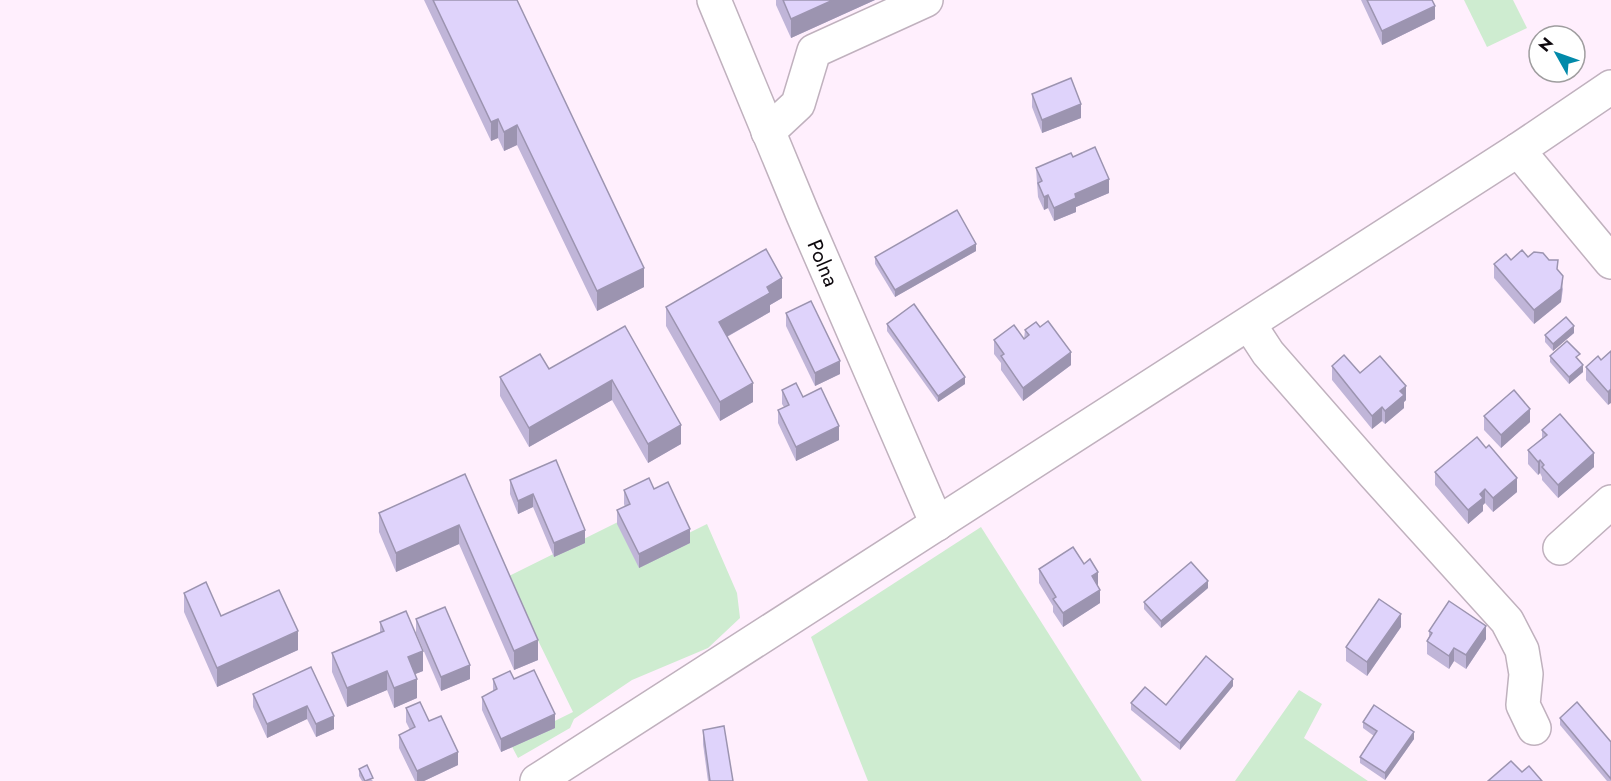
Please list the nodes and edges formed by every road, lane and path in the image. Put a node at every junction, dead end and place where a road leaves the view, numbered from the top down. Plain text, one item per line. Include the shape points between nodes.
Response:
1 (714, 0) edge
2 (926, 0) edge
3 (1611, 87) edge
4 (768, 132) junction
5 (1518, 150) junction
6 (1611, 262) edge
7 (1249, 324) junction
8 (1611, 502) edge
9 (937, 524) junction
10 (1560, 548) dead end
11 (1534, 728) dead end
12 (537, 781) edge

1 - 4 street, Polna
2 - 4 street via 814,51 798,104
3 - 5 street
4 - 9 street, Polna
5 - 6 street
5 - 7 street
7 - 9 street
7 - 11 street via 1290,379 1507,621 1522,650 1526,674 1523,705
8 - 10 street
9 - 12 street

